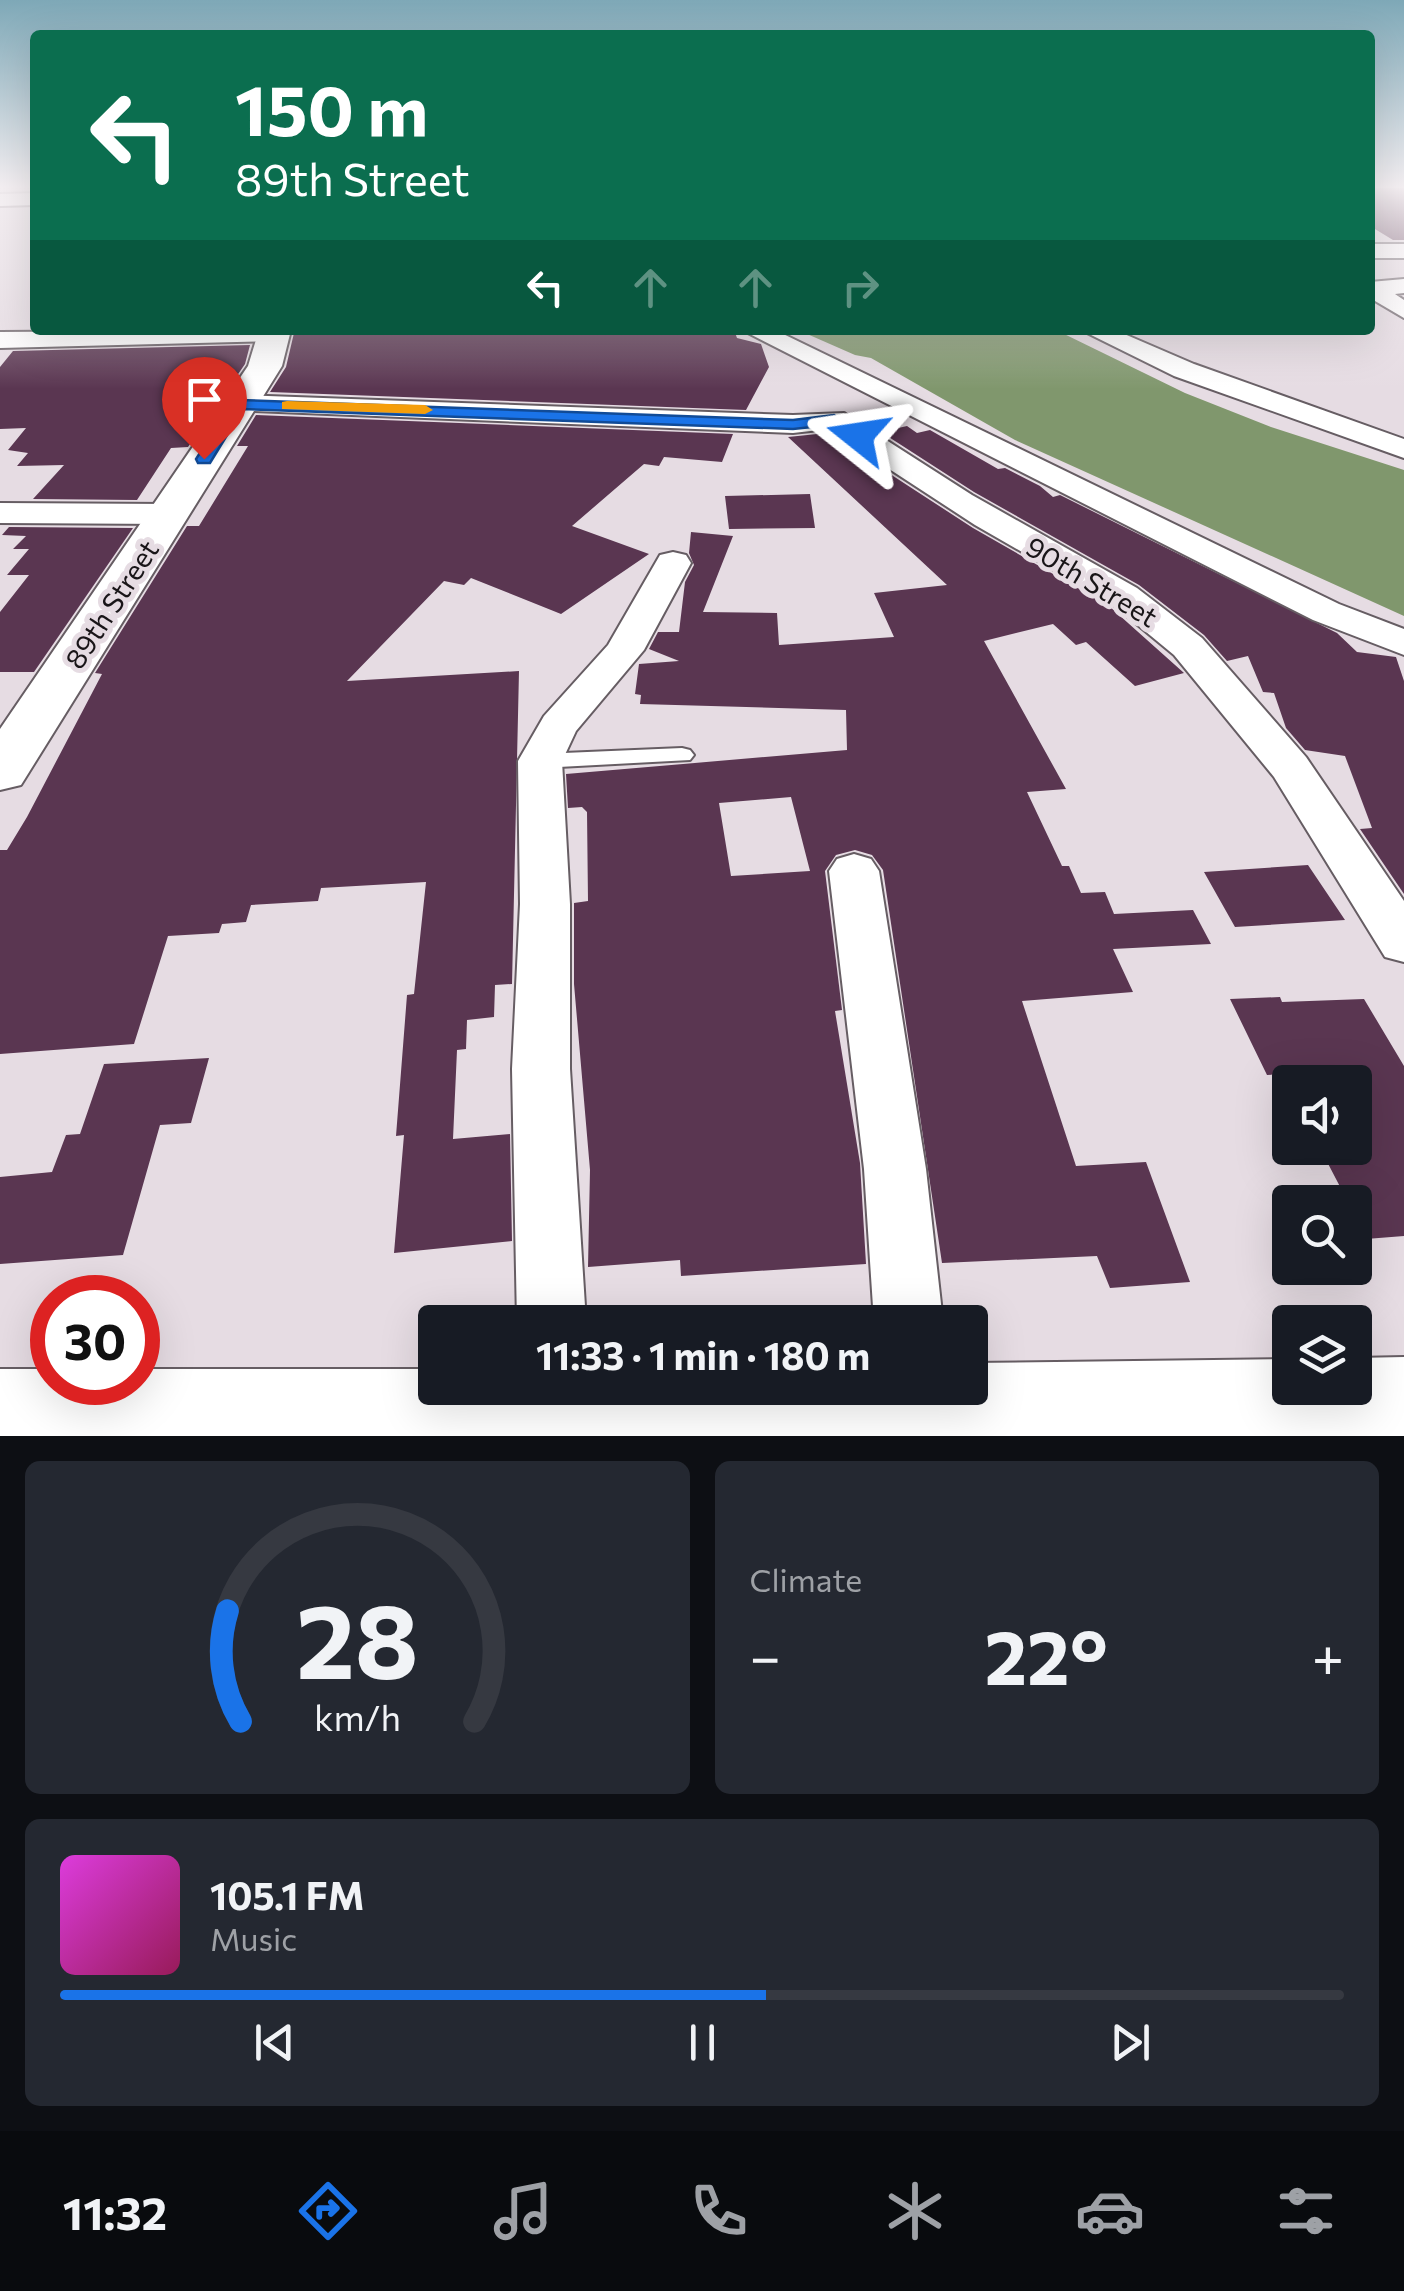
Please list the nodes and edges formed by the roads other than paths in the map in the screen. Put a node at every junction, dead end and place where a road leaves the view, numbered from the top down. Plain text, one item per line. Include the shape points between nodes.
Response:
1 (1404, 286) edge
2 (1375, 290) edge
3 (1375, 292) edge
4 (1404, 310) edge
5 (153, 335) edge
6 (274, 335) edge
7 (765, 335) edge
8 (1105, 335) edge
9 (0, 340) edge
10 (862, 386) junction
11 (239, 404) junction
12 (834, 420) junction
13 (1404, 449) edge
14 (0, 513) edge
15 (170, 514) junction
16 (673, 563) dead end
17 (1404, 643) edge
18 (682, 755) dead end
19 (540, 761) junction
20 (0, 772) edge
21 (854, 871) dead end
22 (1404, 943) edge
23 (550, 1305) edge
24 (907, 1305) edge
25 (988, 1401) edge
26 (1404, 1404) edge
27 (435, 1405) edge
28 (0, 1416) edge

1 - 2 street
3 - 4 street
5 - 9 street
6 - 11 main road, 89th Street via 265,366
7 - 10 street
8 - 13 street
10 - 12 street
10 - 17 street via 1326,612
11 - 12 street via 793,424
11 - 15 main road, 89th Street
12 - 22 street, 90th Street via 1122,594 1194,651 1253,720
14 - 15 street
15 - 20 main road, 89th Street
16 - 19 street via 628,642 572,704
18 - 19 lane
19 - 23 street
21 - 24 street
25 - 26 main road
27 - 28 main road

